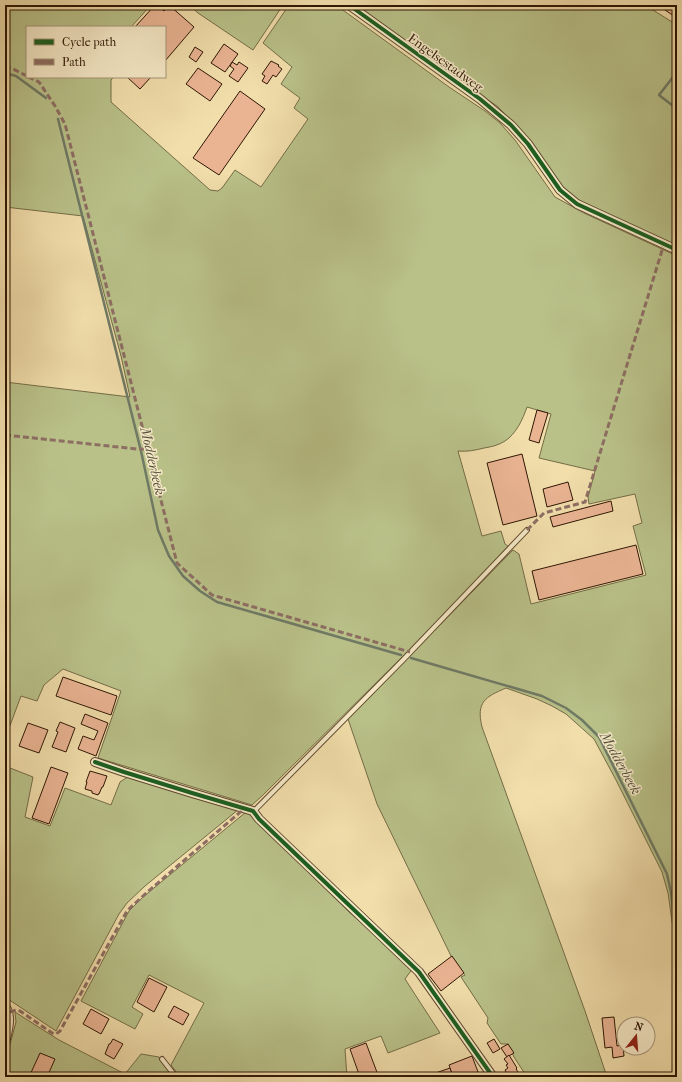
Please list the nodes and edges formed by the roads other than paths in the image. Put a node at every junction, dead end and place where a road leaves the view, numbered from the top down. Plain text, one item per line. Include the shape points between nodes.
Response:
1 (349, 5) edge
2 (677, 250) edge
3 (527, 530) dead end
4 (95, 762) dead end
5 (253, 811) junction
6 (5, 1003) edge
7 (5, 1051) edge
8 (162, 1058) dead end
9 (176, 1077) edge
10 (493, 1077) edge

1 - 2 street, Engelsestadweg via 480,99 510,125 528,144 560,190 577,204
3 - 5 lane
4 - 5 street
5 - 10 street via 419,972
6 - 7 lane via 11,1017
8 - 9 lane

